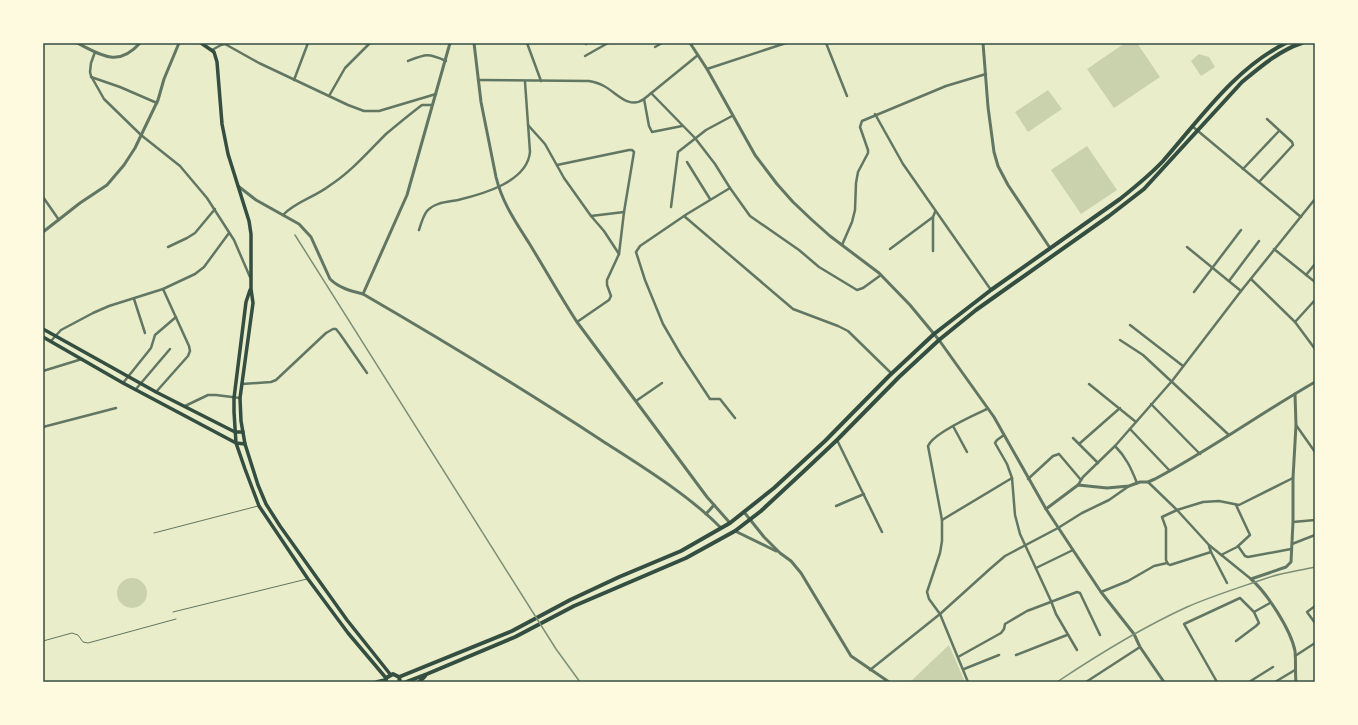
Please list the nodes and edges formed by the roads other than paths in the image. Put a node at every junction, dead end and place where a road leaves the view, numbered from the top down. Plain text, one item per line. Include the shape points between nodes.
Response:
1 (77, 43) edge
2 (140, 43) edge
3 (179, 43) edge
4 (201, 43) edge
5 (308, 43) edge
6 (370, 43) edge
7 (450, 43) edge
8 (474, 43) edge
9 (527, 43) edge
10 (608, 43) edge
11 (662, 43) edge
12 (690, 43) edge
13 (786, 43) edge
14 (826, 43) edge
15 (983, 43) edge
16 (1286, 43) edge
17 (1302, 43) edge
18 (778, 44) edge
19 (655, 47) dead end
20 (212, 50) junction
21 (95, 52) junction
22 (698, 55) junction
23 (585, 56) dead end
24 (408, 61) dead end
25 (446, 61) junction
26 (707, 69) junction
27 (986, 74) junction
28 (91, 76) junction
29 (294, 80) junction
30 (478, 80) junction
31 (541, 81) junction
32 (525, 82) junction
33 (651, 93) junction
34 (436, 94) junction
35 (329, 96) junction
36 (847, 96) dead end
37 (644, 99) junction
38 (157, 103) junction
39 (433, 105) junction
40 (875, 114) junction
41 (732, 116) junction
42 (1267, 119) dead end
43 (528, 124) junction
44 (683, 126) junction
45 (1192, 126) junction
46 (1197, 131) junction
47 (1279, 131) junction
48 (141, 135) junction
49 (695, 138) junction
50 (687, 162) dead end
51 (557, 165) junction
52 (1243, 168) junction
53 (1259, 182) junction
54 (237, 184) junction
55 (499, 187) junction
56 (730, 188) junction
57 (43, 197) edge
58 (710, 199) junction
59 (1315, 199) edge
60 (671, 207) dead end
61 (215, 209) junction
62 (624, 212) junction
63 (935, 212) junction
64 (283, 215) junction
65 (591, 216) junction
66 (684, 216) junction
67 (933, 217) junction
68 (1301, 217) junction
69 (59, 220) junction
70 (419, 230) dead end
71 (1241, 230) dead end
72 (43, 232) edge
73 (230, 233) junction
74 (1259, 241) dead end
75 (842, 245) junction
76 (168, 247) dead end
77 (1187, 247) dead end
78 (1050, 248) junction
79 (890, 249) dead end
80 (1274, 249) junction
81 (933, 251) dead end
82 (619, 254) junction
83 (1315, 264) edge
84 (1213, 267) junction
85 (881, 275) junction
86 (1306, 275) junction
87 (251, 279) junction
88 (1251, 279) junction
89 (1229, 281) junction
90 (1315, 282) edge
91 (163, 289) junction
92 (251, 289) junction
93 (991, 290) junction
94 (1241, 291) junction
95 (1194, 292) dead end
96 (363, 294) junction
97 (134, 299) junction
98 (1315, 300) edge
99 (176, 317) junction
100 (577, 322) junction
101 (1295, 322) junction
102 (1130, 325) dead end
103 (43, 329) edge
104 (145, 333) dead end
105 (934, 334) junction
106 (55, 336) junction
107 (43, 337) edge
108 (940, 340) junction
109 (1120, 340) dead end
110 (51, 341) junction
111 (170, 349) dead end
112 (1315, 349) edge
113 (83, 359) junction
114 (1184, 366) junction
115 (43, 371) edge
116 (367, 373) dead end
117 (892, 374) junction
118 (127, 376) junction
119 (1172, 381) junction
120 (1315, 382) edge
121 (123, 383) junction
122 (662, 383) dead end
123 (141, 384) junction
124 (241, 384) junction
125 (1089, 384) dead end
126 (136, 389) junction
127 (156, 392) junction
128 (1295, 394) junction
129 (234, 398) junction
130 (240, 398) junction
131 (636, 401) junction
132 (1151, 404) junction
133 (185, 406) junction
134 (116, 408) dead end
135 (1120, 408) junction
136 (988, 409) junction
137 (735, 418) dead end
138 (1136, 422) junction
139 (1296, 425) junction
140 (953, 426) junction
141 (43, 427) edge
142 (1130, 430) junction
143 (235, 432) junction
144 (243, 432) junction
145 (1004, 435) junction
146 (1229, 435) junction
147 (1073, 438) dead end
148 (837, 440) junction
149 (236, 443) junction
150 (245, 444) junction
151 (1079, 444) junction
152 (1116, 446) junction
153 (967, 452) dead end
154 (1315, 452) edge
155 (1201, 454) junction
156 (1098, 463) junction
157 (1170, 471) junction
158 (1012, 478) junction
159 (1293, 478) junction
160 (1028, 479) junction
161 (1081, 480) junction
162 (1148, 482) junction
163 (1136, 483) junction
164 (1078, 485) junction
165 (1129, 486) junction
166 (864, 494) junction
167 (714, 504) junction
168 (1236, 505) junction
169 (259, 506) junction
170 (836, 506) dead end
171 (1046, 509) junction
172 (1177, 510) junction
173 (744, 512) junction
174 (706, 514) junction
175 (750, 520) junction
176 (942, 520) junction
177 (1315, 520) edge
178 (1293, 522) junction
179 (730, 523) junction
180 (721, 528) junction
181 (1058, 528) junction
182 (735, 531) junction
183 (882, 532) dead end
184 (154, 533) dead end
185 (1315, 535) edge
186 (1292, 544) junction
187 (1209, 545) junction
188 (1025, 546) junction
189 (1238, 546) junction
190 (1292, 549) junction
191 (1072, 550) junction
192 (1210, 552) junction
193 (780, 553) junction
194 (1221, 555) junction
195 (1167, 563) junction
196 (1036, 568) junction
197 (317, 577) junction
198 (308, 579) junction
199 (1251, 579) junction
200 (1227, 583) dead end
201 (1101, 592) junction
202 (1051, 601) junction
203 (1270, 603) junction
204 (1315, 606) edge
205 (173, 612) dead end
206 (1254, 612) junction
207 (940, 614) junction
208 (176, 619) dead end
209 (1315, 623) edge
210 (1100, 634) dead end
211 (1067, 635) junction
212 (43, 641) edge
213 (1236, 641) dead end
214 (1315, 643) edge
215 (1140, 648) junction
216 (1076, 650) dead end
217 (999, 655) dead end
218 (1016, 655) dead end
219 (1295, 656) junction
220 (958, 657) junction
221 (1273, 667) dead end
222 (964, 669) junction
223 (870, 670) junction
224 (1295, 670) junction
225 (427, 674) junction
226 (387, 678) edge
227 (399, 680) edge
228 (377, 682) edge
229 (406, 682) edge
230 (419, 682) edge
231 (889, 682) edge
232 (968, 682) edge
233 (1086, 682) edge
234 (1164, 682) edge
235 (1217, 682) edge
236 (1249, 682) edge
237 (1276, 682) edge
238 (1296, 682) edge

1 - 21 street
2 - 21 street via 132,52 116,58
3 - 38 street
4 - 20 main road
5 - 29 street
6 - 35 street via 345,68
7 - 25 street
8 - 30 street
9 - 31 street
10 - 23 street
11 - 19 street
12 - 22 street
13 - 18 street
14 - 36 street
15 - 27 street
16 - 45 highway via 1265,55 1238,77
17 - 46 highway via 1256,70
18 - 26 street
20 - 29 street via 225,44
20 - 54 main road via 217,62 222,124
21 - 28 street via 90,67
22 - 26 street
22 - 33 street
24 - 25 street via 428,54
25 - 34 street
26 - 41 street
27 - 40 street via 946,86
27 - 78 street via 988,107 998,166
28 - 38 street
28 - 48 street via 108,104
29 - 35 street
30 - 32 street
30 - 55 street
31 - 32 street
31 - 37 street via 589,81 605,86 630,103
32 - 43 street
33 - 37 street
33 - 44 street
34 - 35 street via 379,111 364,110
34 - 39 street
37 - 44 street via 652,132
38 - 48 street
39 - 64 street via 422,105 386,134 330,186 289,208
39 - 96 street via 407,195
40 - 63 street via 903,164
40 - 75 street via 860,124 868,153 858,172 855,210
41 - 49 street
41 - 75 street via 755,155 777,184 812,220
42 - 47 street
43 - 51 street via 545,144
43 - 55 street via 529,160 520,174
44 - 49 street
45 - 46 street
45 - 78 highway via 1163,161 1138,185
46 - 52 street
46 - 108 highway via 1144,189 976,310
47 - 52 street
47 - 53 street via 1293,145
48 - 61 street via 180,166
48 - 69 street via 130,157 108,186
49 - 56 street
49 - 60 street via 677,155
50 - 58 street
51 - 62 street via 632,150 634,157
51 - 65 street
52 - 53 street
53 - 68 street
54 - 64 street via 256,200
54 - 87 main road via 251,234
55 - 70 street via 431,207 424,215
55 - 100 street via 509,211
56 - 58 street
56 - 85 street via 757,221 799,250 818,267 857,290
57 - 69 street
58 - 66 street
59 - 68 street
61 - 73 street
61 - 76 street via 194,233
62 - 65 street
62 - 82 street
63 - 67 street
63 - 93 street
64 - 96 street via 299,224 311,237 330,279 342,288
65 - 82 street
66 - 117 street via 793,309 848,331
66 - 137 street via 640,246 636,252 637,257 663,324 681,355 710,400 721,400
67 - 79 street
67 - 81 street
68 - 80 street
69 - 72 street
71 - 84 street
73 - 87 street
73 - 91 street via 201,270
74 - 89 street
75 - 85 street
77 - 84 street
78 - 93 highway
80 - 86 street
80 - 88 street
82 - 100 street via 607,280 611,298
83 - 86 street
84 - 89 street
84 - 95 street
85 - 105 street
86 - 90 street
87 - 92 main road
88 - 94 street
88 - 101 street
89 - 94 street
91 - 97 street
91 - 99 street
92 - 124 main road via 253,303
92 - 129 main road via 246,302
93 - 105 highway
94 - 114 street
96 - 174 street via 530,393 634,462
97 - 104 street
97 - 106 street via 93,313
98 - 101 street
99 - 118 street via 155,335 151,348
99 - 127 street via 189,346 189,354
100 - 131 street
101 - 112 street
102 - 114 street
103 - 106 main road
105 - 108 street
105 - 117 highway
106 - 110 street
106 - 118 main road
107 - 110 main road
108 - 136 street
108 - 148 highway via 899,377
109 - 119 street via 1143,355
110 - 113 main road
111 - 123 street
113 - 115 street
113 - 121 main road
114 - 119 street
116 - 124 street via 340,334 333,329 276,380
117 - 173 highway via 825,441
118 - 121 street
118 - 123 main road
119 - 132 street
119 - 146 street
120 - 128 street
121 - 126 main road
122 - 131 street
123 - 126 street
123 - 127 main road
124 - 130 main road
125 - 135 street
126 - 149 main road
127 - 133 main road
128 - 139 street
128 - 146 street
129 - 130 street
129 - 133 street via 208,395
129 - 143 main road
130 - 144 main road
131 - 167 street
132 - 138 street
132 - 155 street
133 - 143 main road
134 - 141 street
135 - 138 street
135 - 151 street
136 - 140 street
136 - 145 street
138 - 142 street
139 - 154 street
139 - 159 street
140 - 153 street
140 - 176 street via 931,440 928,446
142 - 152 street
142 - 157 street
143 - 144 main road
143 - 149 main road
144 - 150 main road
145 - 158 street via 995,443
145 - 160 street
146 - 155 street
147 - 151 street
148 - 166 street
148 - 175 highway
149 - 150 main road
149 - 169 main road
150 - 197 main road via 266,504
151 - 156 street
152 - 156 street
152 - 163 street via 1130,465
155 - 157 street
156 - 161 street
157 - 162 street
158 - 176 street
158 - 188 street via 1015,515
159 - 168 street
159 - 178 street
160 - 161 street via 1053,456 1059,454
160 - 171 street
161 - 164 street
162 - 163 street
162 - 172 street
163 - 165 street
164 - 165 street via 1107,488
164 - 171 street
165 - 181 street
166 - 170 street
166 - 183 street
167 - 174 street
167 - 179 street
168 - 172 street via 1214,501
168 - 189 street via 1250,535
169 - 184 lane
169 - 198 main road
171 - 181 street
172 - 187 street
172 - 195 street via 1162,518 1166,532
173 - 175 street
173 - 179 highway
174 - 180 street
175 - 182 highway
175 - 193 street
176 - 207 street via 940,553 927,592
177 - 178 street
178 - 186 street
179 - 180 highway
180 - 227 highway via 681,551 570,600 512,631
181 - 188 street
181 - 191 street
182 - 193 street
182 - 225 highway via 686,558 574,606 515,637
185 - 186 street
186 - 190 street
187 - 192 street
187 - 194 street
188 - 196 street
188 - 207 street via 998,562
189 - 190 street via 1244,556 1248,557
189 - 194 street
190 - 199 street via 1289,565
191 - 196 street
191 - 201 street
192 - 195 street via 1170,565
192 - 200 street
193 - 223 street via 801,573 851,656
194 - 199 street
195 - 201 street via 1154,566 1128,581
196 - 202 street
197 - 198 lane
197 - 226 main road
198 - 205 lane
198 - 226 main road via 348,634
199 - 203 street
201 - 215 street via 1134,634
202 - 210 street via 1079,592
202 - 211 street
202 - 220 street via 1005,624 1001,633
203 - 206 street
203 - 219 street via 1289,633
204 - 209 street via 1307,612
206 - 213 street via 1258,624
206 - 235 street via 1240,598 1184,624
207 - 220 street
207 - 223 street
208 - 212 lane via 88,643 72,633
211 - 216 street
211 - 218 street
214 - 219 street
215 - 233 street
215 - 234 street
217 - 222 street
219 - 224 street
220 - 222 street
221 - 236 street
222 - 232 street
223 - 231 street
224 - 237 street
224 - 238 street
225 - 229 highway
225 - 230 highway
226 - 227 highway via 395,674
226 - 228 highway

